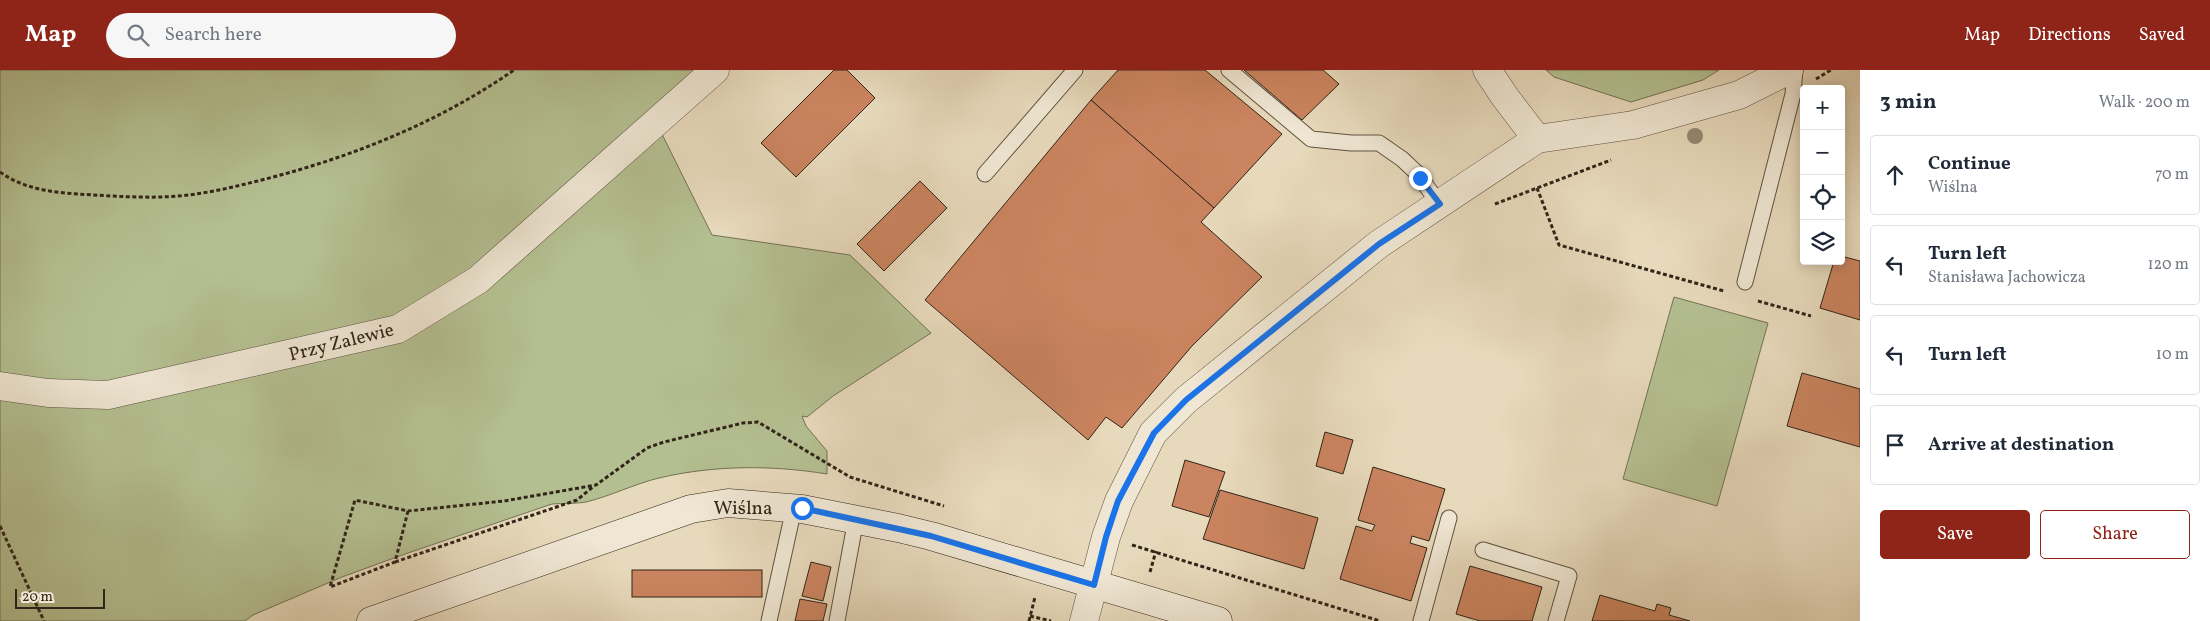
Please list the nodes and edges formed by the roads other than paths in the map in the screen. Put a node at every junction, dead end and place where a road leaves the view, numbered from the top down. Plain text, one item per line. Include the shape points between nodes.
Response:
1 (715, 70) edge
2 (1075, 70) edge
3 (1229, 70) edge
4 (1487, 70) edge
5 (1784, 76) edge
6 (1538, 139) junction
7 (985, 174) dead end
8 (1440, 204) junction
9 (1745, 282) dead end
10 (0, 386) edge
11 (794, 508) junction
12 (1449, 518) dead end
13 (856, 520) junction
14 (1483, 550) dead end
15 (1094, 585) junction
16 (371, 621) edge
17 (768, 621) edge
18 (837, 621) edge
19 (1084, 621) edge
20 (1218, 621) edge
21 (1421, 621) edge
22 (1556, 621) edge

1 - 10 street, Przy Zalewie via 478,280 398,329 108,395 48,393
2 - 7 lane
3 - 8 lane via 1310,139 1379,143 1417,173
4 - 6 street
5 - 6 street via 1739,95 1633,125
5 - 9 lane
6 - 8 street
8 - 15 street via 1379,244 1186,400 1154,433 1118,501
11 - 13 street, Wiślna
11 - 16 street, Wiślna via 728,503 691,508
11 - 17 lane
12 - 21 lane
13 - 15 street, Wiślna via 931,536
13 - 18 lane
14 - 22 lane via 1569,576
15 - 19 street
15 - 20 street, Wiślna

